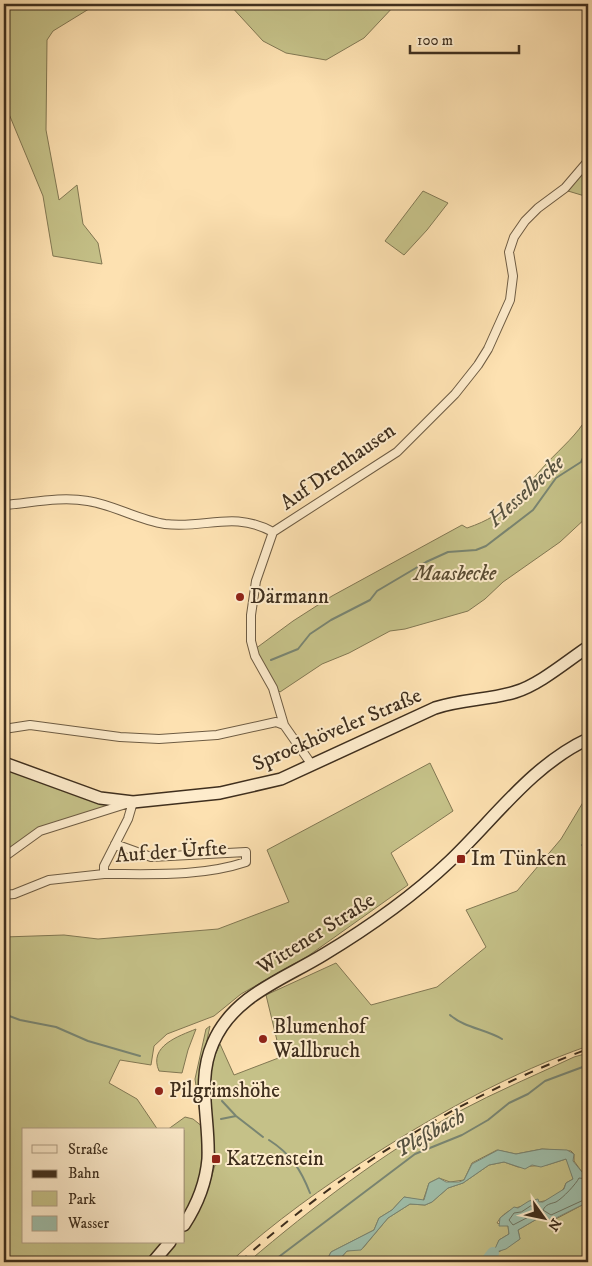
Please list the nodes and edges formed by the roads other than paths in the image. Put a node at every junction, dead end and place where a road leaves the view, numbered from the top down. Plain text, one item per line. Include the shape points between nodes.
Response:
1 (588, 161) edge
2 (4, 505) edge
3 (273, 532) junction
4 (588, 647) edge
5 (284, 725) junction
6 (4, 729) edge
7 (588, 739) edge
8 (4, 763) edge
9 (312, 765) junction
10 (133, 802) junction
11 (115, 844) junction
12 (4, 857) edge
13 (104, 874) junction
14 (4, 895) edge
15 (185, 1223) edge
16 (168, 1244) edge
17 (153, 1262) edge

1 - 3 street, Auf Drenhausen via 565,188 524,221 514,237 509,252 513,276 510,300 488,349 455,394 396,452
2 - 3 street, Auf Drenhausen via 51,500 88,501 156,522 183,525 238,520 257,523
3 - 5 street, Auf Drenhausen via 256,582 251,641 255,656 273,688
4 - 9 main road, Sprockhöveler Straße via 522,690 461,700 435,708
5 - 6 street via 276,722 217,735 159,739 30,725
5 - 9 street, Auf Drenhausen
7 - 15 main road, Wittener Straße via 534,776 451,860 405,899 323,955 245,1000 228,1017 213,1043 205,1070 208,1152 205,1177
8 - 10 main road, Sprockhöveler Straße via 100,798
9 - 10 main road, Sprockhöveler Straße via 281,779 244,789
10 - 11 street, Auf der Ürfte
10 - 12 street via 40,831
11 - 13 street, Auf der Ürfte via 104,866
11 - 13 street, Auf der Ürfte via 151,857 246,852 246,862 213,870 152,875
13 - 14 street, Auf der Ürfte via 49,880
16 - 17 main road

